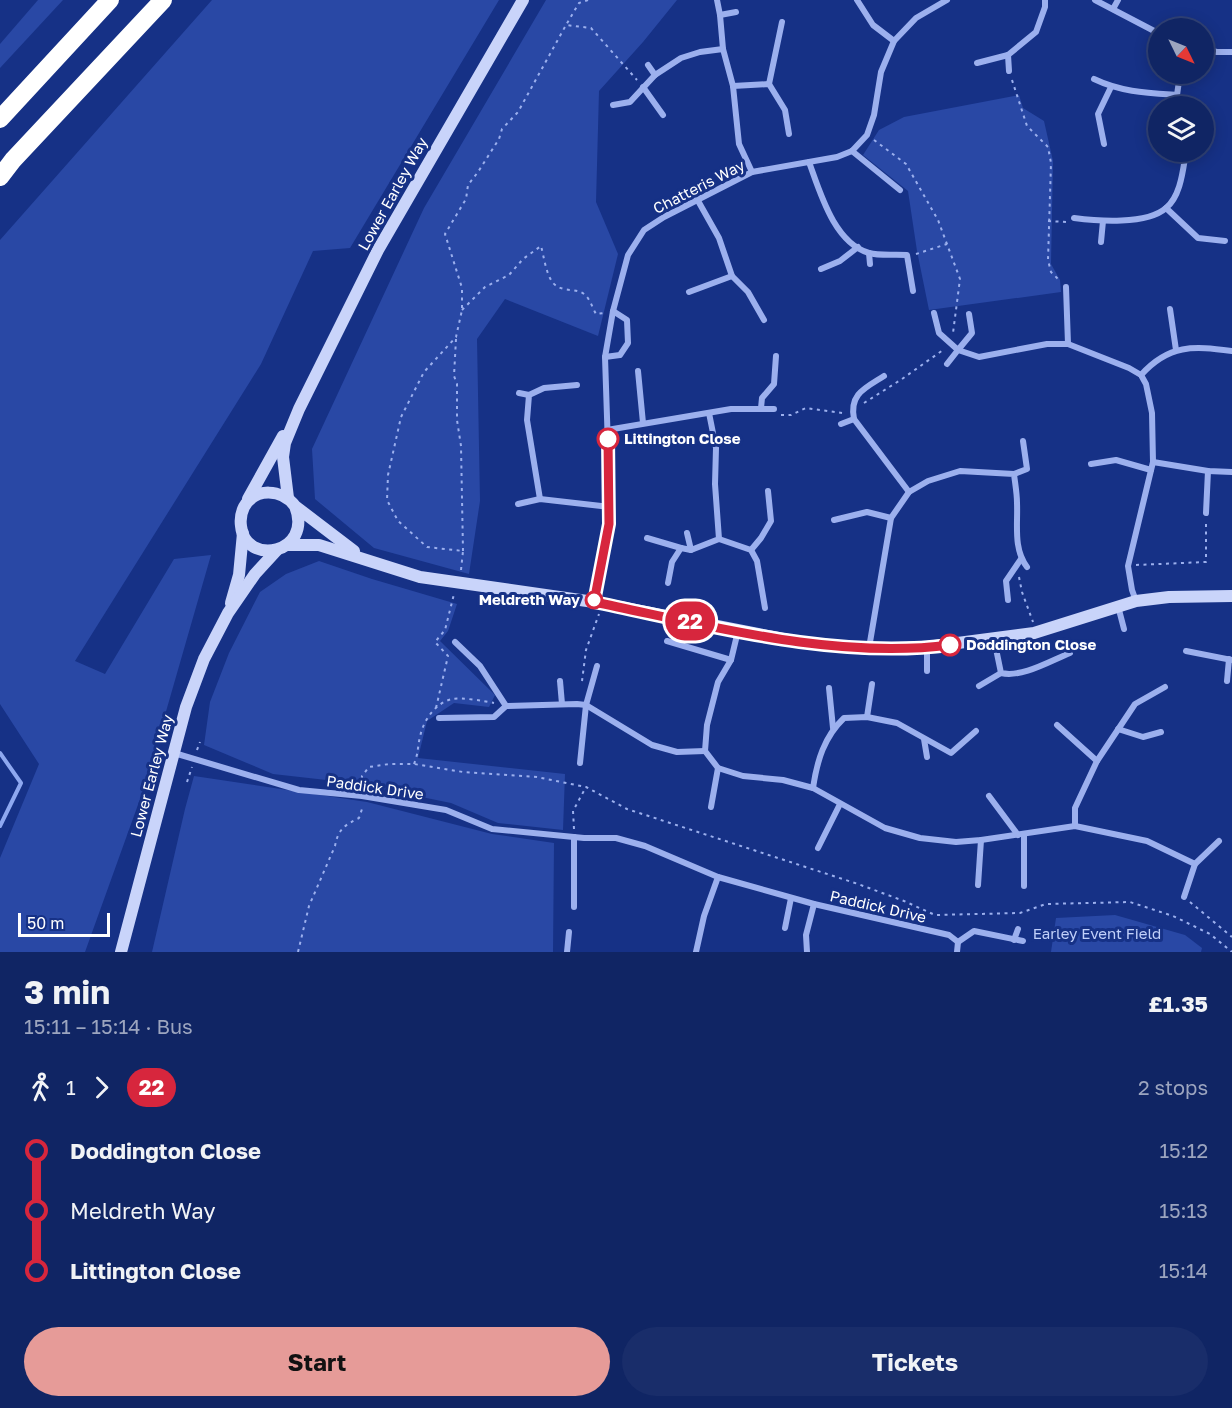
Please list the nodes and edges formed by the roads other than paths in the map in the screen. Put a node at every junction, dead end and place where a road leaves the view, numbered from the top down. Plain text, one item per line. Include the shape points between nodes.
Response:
1 (110, 0) edge
2 (163, 0) edge
3 (523, 0) edge
4 (717, 0) edge
5 (857, 0) edge
6 (946, 0) edge
7 (1045, 0) edge
8 (1095, 0) edge
9 (1118, 0) edge
10 (1113, 9) junction
11 (736, 12) dead end
12 (720, 15) junction
13 (782, 22) dead end
14 (1148, 28) edge
15 (894, 41) junction
16 (723, 49) junction
17 (1214, 51) edge
18 (1232, 52) edge
19 (1008, 55) junction
20 (977, 63) dead end
21 (648, 65) dead end
22 (1009, 71) road end
23 (656, 75) junction
24 (1094, 79) dead end
25 (769, 84) junction
26 (1178, 84) edge
27 (733, 86) junction
28 (643, 87) junction
29 (1111, 87) junction
30 (1177, 95) joint
31 (613, 105) dead end
32 (663, 115) dead end
33 (0, 119) edge
34 (789, 134) dead end
35 (1104, 144) dead end
36 (852, 151) junction
37 (809, 162) junction
38 (1184, 162) edge
39 (752, 172) junction
40 (0, 177) edge
41 (900, 190) dead end
42 (697, 199) junction
43 (1166, 208) junction
44 (1074, 218) road end
45 (1103, 221) junction
46 (1225, 241) dead end
47 (1101, 242) dead end
48 (858, 247) junction
49 (869, 253) junction
50 (870, 264) dead end
51 (820, 269) dead end
52 (732, 276) junction
53 (1066, 287) road end
54 (913, 291) dead end
55 (689, 292) dead end
56 (1170, 309) dead end
57 (612, 314) junction
58 (934, 314) dead end
59 (969, 314) dead end
60 (764, 320) dead end
61 (1068, 344) junction
62 (958, 350) junction
63 (1176, 350) junction
64 (1232, 351) edge
65 (776, 356) dead end
66 (605, 357) junction
67 (947, 364) dead end
68 (638, 371) dead end
69 (1141, 375) junction
70 (884, 376) dead end
71 (577, 385) dead end
72 (519, 393) dead end
73 (529, 395) junction
74 (760, 408) junction
75 (299, 409) junction
76 (774, 409) road end
77 (709, 413) junction
78 (854, 419) junction
79 (643, 423) junction
80 (841, 424) dead end
81 (608, 430) junction
82 (1023, 441) dead end
83 (1154, 462) junction
84 (1091, 464) dead end
85 (1151, 470) junction
86 (1208, 471) junction
87 (1232, 472) edge
88 (1014, 474) junction
89 (768, 491) dead end
90 (909, 492) junction
91 (540, 500) junction
92 (291, 502) junction
93 (246, 504) junction
94 (518, 504) dead end
95 (610, 507) junction
96 (1206, 513) road end
97 (891, 518) junction
98 (834, 520) dead end
99 (243, 533) junction
100 (687, 533) dead end
101 (647, 538) dead end
102 (719, 539) junction
103 (282, 548) junction
104 (681, 548) junction
105 (691, 550) junction
106 (751, 550) junction
107 (365, 559) junction
108 (1021, 560) junction
109 (1027, 567) dead end
110 (668, 583) dead end
111 (1232, 596) edge
112 (1008, 600) dead end
113 (1136, 601) junction
114 (1118, 606) junction
115 (596, 608) junction
116 (765, 608) dead end
117 (228, 613) junction
118 (1124, 629) dead end
119 (738, 631) junction
120 (994, 639) junction
121 (667, 641) dead end
122 (455, 642) dead end
123 (927, 648) junction
124 (869, 649) junction
125 (1186, 651) dead end
126 (1070, 654) dead end
127 (1230, 659) edge
128 (731, 660) junction
129 (597, 666) dead end
130 (927, 671) dead end
131 (1001, 673) junction
132 (560, 681) dead end
133 (1227, 681) dead end
134 (872, 684) dead end
135 (979, 686) dead end
136 (1165, 687) dead end
137 (829, 688) dead end
138 (562, 704) junction
139 (586, 705) junction
140 (506, 706) junction
141 (867, 717) junction
142 (439, 718) dead end
143 (1057, 725) dead end
144 (833, 728) junction
145 (1118, 729) junction
146 (976, 730) dead end
147 (1161, 732) dead end
148 (924, 739) junction
149 (705, 751) junction
150 (174, 753) junction
151 (927, 757) dead end
152 (1097, 761) junction
153 (580, 763) dead end
154 (718, 768) junction
155 (813, 788) junction
156 (989, 796) dead end
157 (840, 804) junction
158 (711, 807) dead end
159 (1075, 826) junction
160 (1021, 834) junction
161 (574, 837) junction
162 (981, 840) junction
163 (1219, 841) dead end
164 (818, 848) dead end
165 (1195, 864) junction
166 (718, 877) junction
167 (978, 885) dead end
168 (1024, 886) dead end
169 (1184, 897) road end
170 (791, 898) junction
171 (814, 904) junction
172 (574, 907) dead end
173 (785, 928) dead end
174 (1018, 929) dead end
175 (569, 932) dead end
176 (1014, 940) junction
177 (1023, 941) dead end
178 (958, 942) junction
179 (121, 952) edge
180 (567, 952) edge
181 (696, 952) edge
182 (807, 952) edge
183 (957, 952) edge

1 - 33 highway
2 - 40 highway
3 - 75 main road, Lower Earley Way via 378,250
4 - 12 street
5 - 15 street via 873,25
6 - 15 street via 916,18
7 - 19 street via 1036,32
8 - 10 street
9 - 10 street
10 - 14 street
11 - 12 street
12 - 16 street
13 - 25 street
15 - 36 street via 881,72 867,135
16 - 23 street via 681,58
16 - 27 street
17 - 18 street
19 - 20 street
19 - 22 street
21 - 23 street
23 - 28 street
24 - 29 street
25 - 27 street
25 - 34 street via 784,110
26 - 30 street
27 - 39 street via 739,144
28 - 31 street via 630,102
28 - 32 street
29 - 30 street
29 - 35 street via 1098,114
36 - 37 street, Chatteris Way
36 - 41 street
37 - 39 street, Chatteris Way
37 - 48 street via 833,221 847,240
38 - 43 street via 1175,196
39 - 42 street, Chatteris Way
42 - 52 street via 719,238
42 - 57 street, Chatteris Way via 644,230 628,255
43 - 45 street via 1153,216
43 - 46 street via 1198,238
44 - 45 street
45 - 47 street
48 - 49 street
48 - 51 street via 840,261
49 - 50 street
49 - 54 street via 907,255
52 - 55 street
52 - 60 street via 748,292
53 - 61 street
56 - 63 street
57 - 66 street, Chatteris Way
57 - 66 street via 627,320 628,343 620,355
58 - 62 street via 939,333
59 - 62 street via 972,333
61 - 62 street via 1047,344 979,357
61 - 69 street
62 - 67 street
63 - 64 street via 1194,347
63 - 69 street via 1152,362
65 - 74 street via 774,384 762,398
66 - 81 street, Chatteris Way
68 - 79 street
69 - 83 street via 1152,413
70 - 78 street via 854,400
71 - 73 street via 544,388
72 - 73 street
73 - 91 street via 527,420
74 - 76 street
74 - 77 street
75 - 92 main road, Lower Earley Way via 283,457
75 - 93 main road, Lower Earley Way
77 - 79 street
77 - 102 street via 716,448
78 - 80 street
78 - 90 street
79 - 81 street
81 - 95 street, Chatteris Way
82 - 88 street via 1027,469
83 - 85 street
83 - 86 street
84 - 85 street via 1116,460
85 - 113 street via 1128,566
86 - 87 street
86 - 96 street
88 - 90 street via 960,471
88 - 108 street
89 - 106 street via 771,521
90 - 97 street
91 - 94 street
91 - 95 street
92 - 93 main road via 272,492 260,493
92 - 103 main road via 299,515 299,525 294,537
92 - 107 main road
93 - 99 main road via 240,523
95 - 115 street, Chatteris Way
97 - 98 street via 867,512
97 - 124 street
99 - 103 main road via 262,550
99 - 117 main road, Lower Earley Way via 239,575
100 - 105 street
101 - 104 street
102 - 105 street
102 - 106 street
103 - 107 main road via 320,545
103 - 117 main road, Lower Earley Way via 255,574
104 - 105 street
104 - 110 street via 672,562
106 - 116 street via 757,561
107 - 115 main road via 457,589
108 - 109 street
108 - 112 street via 1006,581
111 - 113 main road
113 - 114 main road
114 - 118 street
114 - 120 main road via 1062,626
115 - 119 main road
117 - 150 main road, Lower Earley Way via 204,659
119 - 124 main road
119 - 128 street
120 - 123 main road
120 - 131 street
121 - 128 street
122 - 140 street via 480,666
123 - 124 main road
123 - 130 street
125 - 127 street
126 - 131 street via 1024,672
127 - 133 street
128 - 149 street via 718,682
129 - 139 street
131 - 135 street
132 - 138 street
134 - 141 street
136 - 145 street via 1135,704
137 - 144 street
138 - 139 street
138 - 140 street
139 - 149 street via 652,745 676,752
139 - 153 street
140 - 142 street via 494,717
141 - 144 street via 844,718
141 - 148 street via 897,723
143 - 152 street
144 - 155 street via 819,758
145 - 147 street via 1143,737
145 - 152 street
146 - 148 street via 951,753
148 - 151 street
149 - 154 street
150 - 161 street, Paddick Drive via 299,790 446,810 492,829
150 - 179 main road, Lower Earley Way
152 - 159 street via 1075,808
154 - 155 street
154 - 158 street
155 - 157 street
156 - 160 street
157 - 162 street via 885,828 920,838
157 - 164 street
159 - 160 street
159 - 165 street via 1147,841
160 - 162 street
160 - 168 street
161 - 166 street, Paddick Drive via 616,838 645,846
161 - 172 street
162 - 167 street
163 - 165 street
165 - 169 street
166 - 170 street, Paddick Drive
166 - 181 street
170 - 171 street, Paddick Drive
170 - 173 street
171 - 178 street, Paddick Drive via 949,935
171 - 182 street via 806,935
174 - 176 street
175 - 180 street
176 - 177 street
176 - 178 street via 974,932
178 - 183 street

